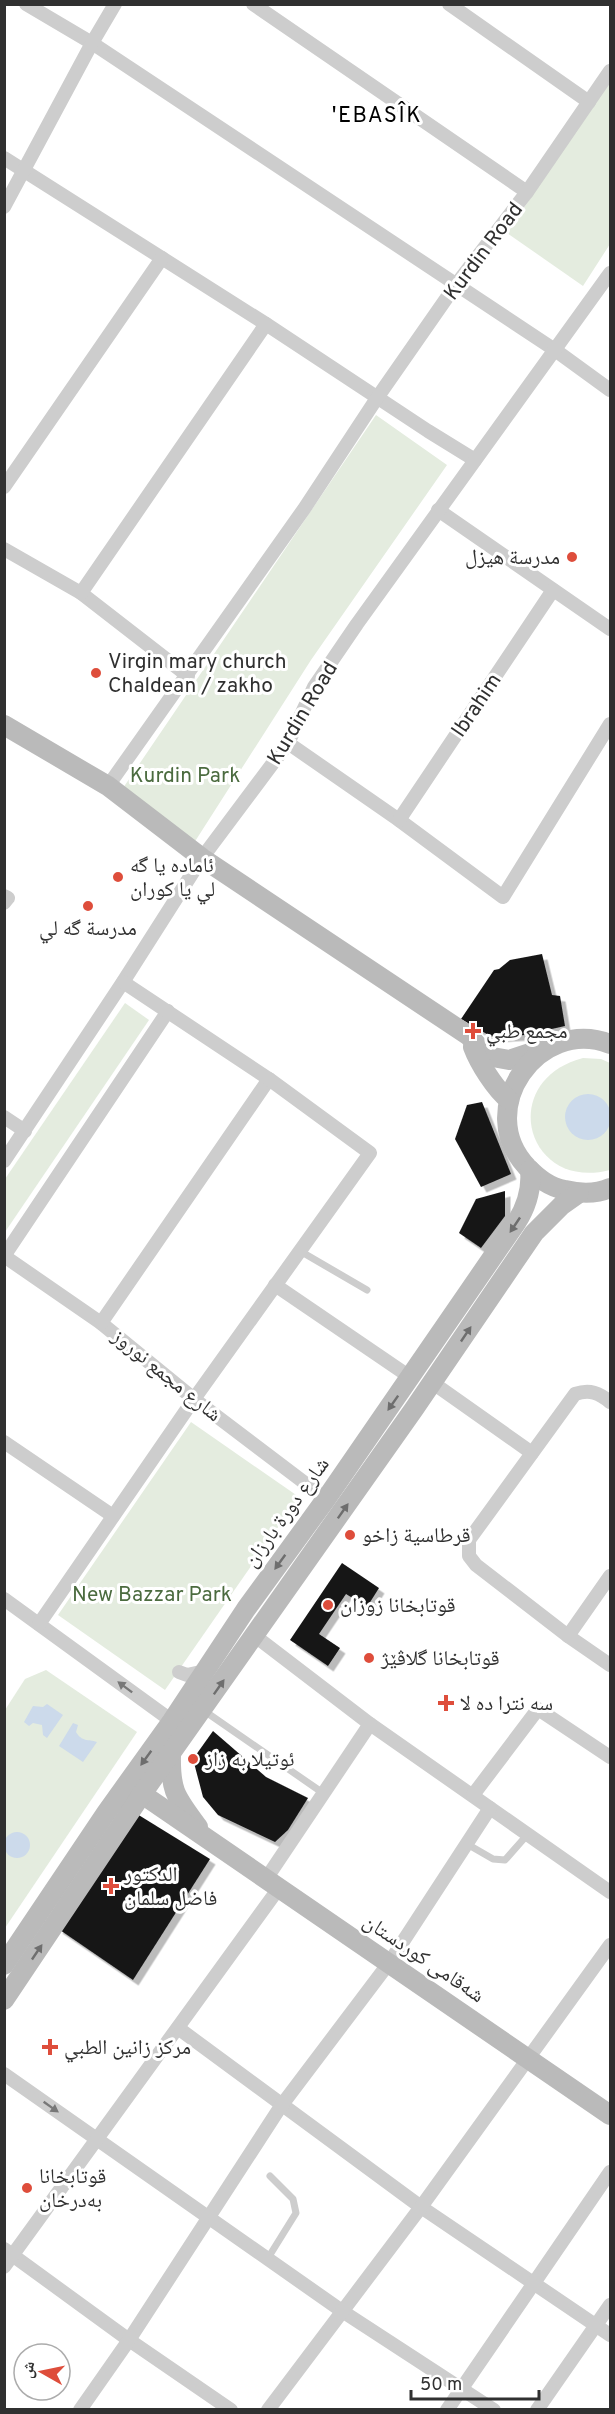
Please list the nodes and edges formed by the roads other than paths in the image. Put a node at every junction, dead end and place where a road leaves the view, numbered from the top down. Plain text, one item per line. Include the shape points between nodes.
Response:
1 (26, 4) edge
2 (115, 4) edge
3 (449, 4) edge
4 (261, 7) edge
5 (92, 43) junction
6 (610, 70) edge
7 (589, 102) junction
8 (4, 158) edge
9 (25, 171) junction
10 (527, 192) junction
11 (4, 207) edge
12 (162, 258) junction
13 (610, 273) edge
14 (455, 286) junction
15 (266, 324) junction
16 (555, 350) junction
17 (610, 390) edge
18 (377, 398) junction
19 (475, 460) junction
20 (4, 487) edge
21 (438, 510) junction
22 (4, 549) edge
23 (554, 590) junction
24 (81, 593) junction
25 (610, 629) edge
26 (188, 676) junction
27 (610, 724) edge
28 (4, 725) edge
29 (288, 743) junction
30 (108, 786) junction
31 (399, 820) junction
32 (202, 858) junction
33 (4, 896) edge
34 (4, 903) edge
35 (123, 982) junction
36 (168, 1011) junction
37 (469, 1036) junction
38 (609, 1042) edge
39 (554, 1045) junction
40 (269, 1079) junction
41 (509, 1100) junction
42 (4, 1117) edge
43 (25, 1131) junction
44 (4, 1161) edge
45 (530, 1170) junction
46 (610, 1188) edge
47 (579, 1193) junction
48 (300, 1251) junction
49 (4, 1256) edge
50 (275, 1285) junction
51 (367, 1290) dead end
52 (101, 1323) junction
53 (410, 1377) junction
54 (433, 1383) junction
55 (194, 1399) junction
56 (610, 1402) edge
57 (4, 1442) edge
58 (532, 1453) junction
59 (326, 1499) junction
60 (113, 1516) junction
61 (610, 1576) edge
62 (4, 1599) edge
63 (39, 1624) junction
64 (255, 1636) junction
65 (568, 1636) junction
66 (610, 1665) edge
67 (205, 1671) junction
68 (179, 1672) dead end
69 (203, 1710) junction
70 (172, 1721) junction
71 (370, 1725) junction
72 (171, 1753) junction
73 (610, 1757) edge
74 (323, 1793) junction
75 (142, 1794) junction
76 (473, 1795) junction
77 (490, 1808) junction
78 (528, 1834) junction
79 (209, 1841) junction
80 (467, 1844) junction
81 (272, 1884) junction
82 (610, 1892) edge
83 (610, 1945) edge
84 (389, 1963) junction
85 (4, 1965) edge
86 (4, 2000) edge
87 (178, 2028) junction
88 (528, 2058) junction
89 (4, 2074) edge
90 (281, 2106) junction
91 (610, 2115) edge
92 (96, 2139) junction
93 (610, 2172) edge
94 (270, 2176) dead end
95 (422, 2207) junction
96 (208, 2217) junction
97 (9, 2252) edge
98 (268, 2258) junction
99 (4, 2267) edge
100 (533, 2285) junction
101 (610, 2306) edge
102 (342, 2311) junction
103 (596, 2326) junction
104 (610, 2336) edge
105 (129, 2340) junction
106 (462, 2389) junction
107 (80, 2409) edge
108 (231, 2409) edge
109 (268, 2409) edge
110 (447, 2409) edge
111 (494, 2409) edge
112 (537, 2409) edge

1 - 5 street
2 - 5 street
3 - 7 street
4 - 10 street
5 - 9 street
5 - 14 street
6 - 7 street, Kurdin Road
7 - 10 street, Kurdin Road
8 - 9 street
9 - 11 street
9 - 12 street
10 - 14 street, Kurdin Road
12 - 15 street
12 - 20 street
13 - 16 street, Kurdin Road
14 - 16 street
14 - 18 street, Kurdin Road
15 - 18 street
15 - 24 street
16 - 17 street
16 - 19 street, Kurdin Road
18 - 19 street
18 - 26 street, Kurdin Road
19 - 21 street, Kurdin Road
21 - 23 street
21 - 29 street, Kurdin Road via 315,687
22 - 24 street
23 - 25 street
23 - 31 street, Ibrahim
24 - 26 street
26 - 30 street, Kurdin Road
27 - 31 street via 503,897
28 - 30 main road
29 - 31 street
29 - 32 street, Kurdin Road
30 - 32 main road
32 - 35 street, Kurdin Road
32 - 37 main road
33 - 34 street via 8,898
35 - 36 street
35 - 43 street, Kurdin Road
36 - 40 street
36 - 49 street
37 - 39 main road via 487,1056 509,1060
37 - 41 main road via 479,1063
38 - 39 main road via 580,1039
39 - 41 main road via 525,1067
40 - 48 street via 370,1153
40 - 52 street
41 - 45 main road via 510,1137 517,1155
42 - 43 street
43 - 44 street, Kurdin Road
45 - 47 main road via 544,1182
45 -> 53 main road, شارع دورة بارزان via 530,1192 523,1214
46 - 47 main road
54 -> 47 main road via 534,1233 562,1204
48 - 50 street
48 - 51 lane
49 - 52 street, شارع مجمع نوروز
50 - 53 street
50 - 55 street
52 - 55 street, شارع مجمع نوروز
53 -> 59 main road, شارع دورة بارزان
54 - 58 street
64 -> 54 main road
55 - 59 street, شارع مجمع نوروز
55 - 60 street
56 - 58 street via 596,1392 575,1394
57 - 60 street
58 - 65 street via 469,1540 469,1556
59 -> 67 main road, شارع دورة بارزان
60 - 63 street
61 - 65 street
62 - 63 street
70 -> 63 street
69 -> 64 main road
64 - 71 street
65 - 66 street
67 - 68 street via 187,1675
67 - 70 main road, شارع دورة بارزان
69 - 72 main road
69 - 74 lane
70 -> 85 main road, شارع دورة بارزان
71 - 74 street
71 - 76 street
72 - 75 main road
72 - 79 main road, شەقامی کوردستان via 170,1780 179,1801
73 - 76 street via 538,1709
74 - 81 street
75 - 79 main road, شەقامی کوردستان
86 -> 75 main road
76 - 77 street
77 - 78 street
77 - 80 street
78 - 80 lane via 505,1860 493,1859
78 - 82 street
79 - 81 main road, شەقامی کوردستان
80 - 84 street
81 - 84 main road, شەقامی کوردستان
81 - 87 street
83 - 88 street
84 - 88 main road, شەقامی کوردستان
84 - 90 street
87 - 90 street
87 - 92 street
88 - 91 main road, شەقامی کوردستان
88 - 95 street
89 -> 92 street
90 - 95 street
90 - 96 street
92 - 96 street
92 - 97 street
93 - 100 street
94 - 98 lane via 293,2199 296,2213
95 - 100 street
95 - 102 street
96 - 98 street
96 - 105 street
97 - 99 street
97 - 105 street
98 - 102 street
100 - 103 street
100 - 106 street
101 - 103 street
102 - 106 street
102 - 109 street
103 - 104 street
103 - 112 street
105 - 107 street
105 - 108 street
106 - 110 street
106 - 111 street

